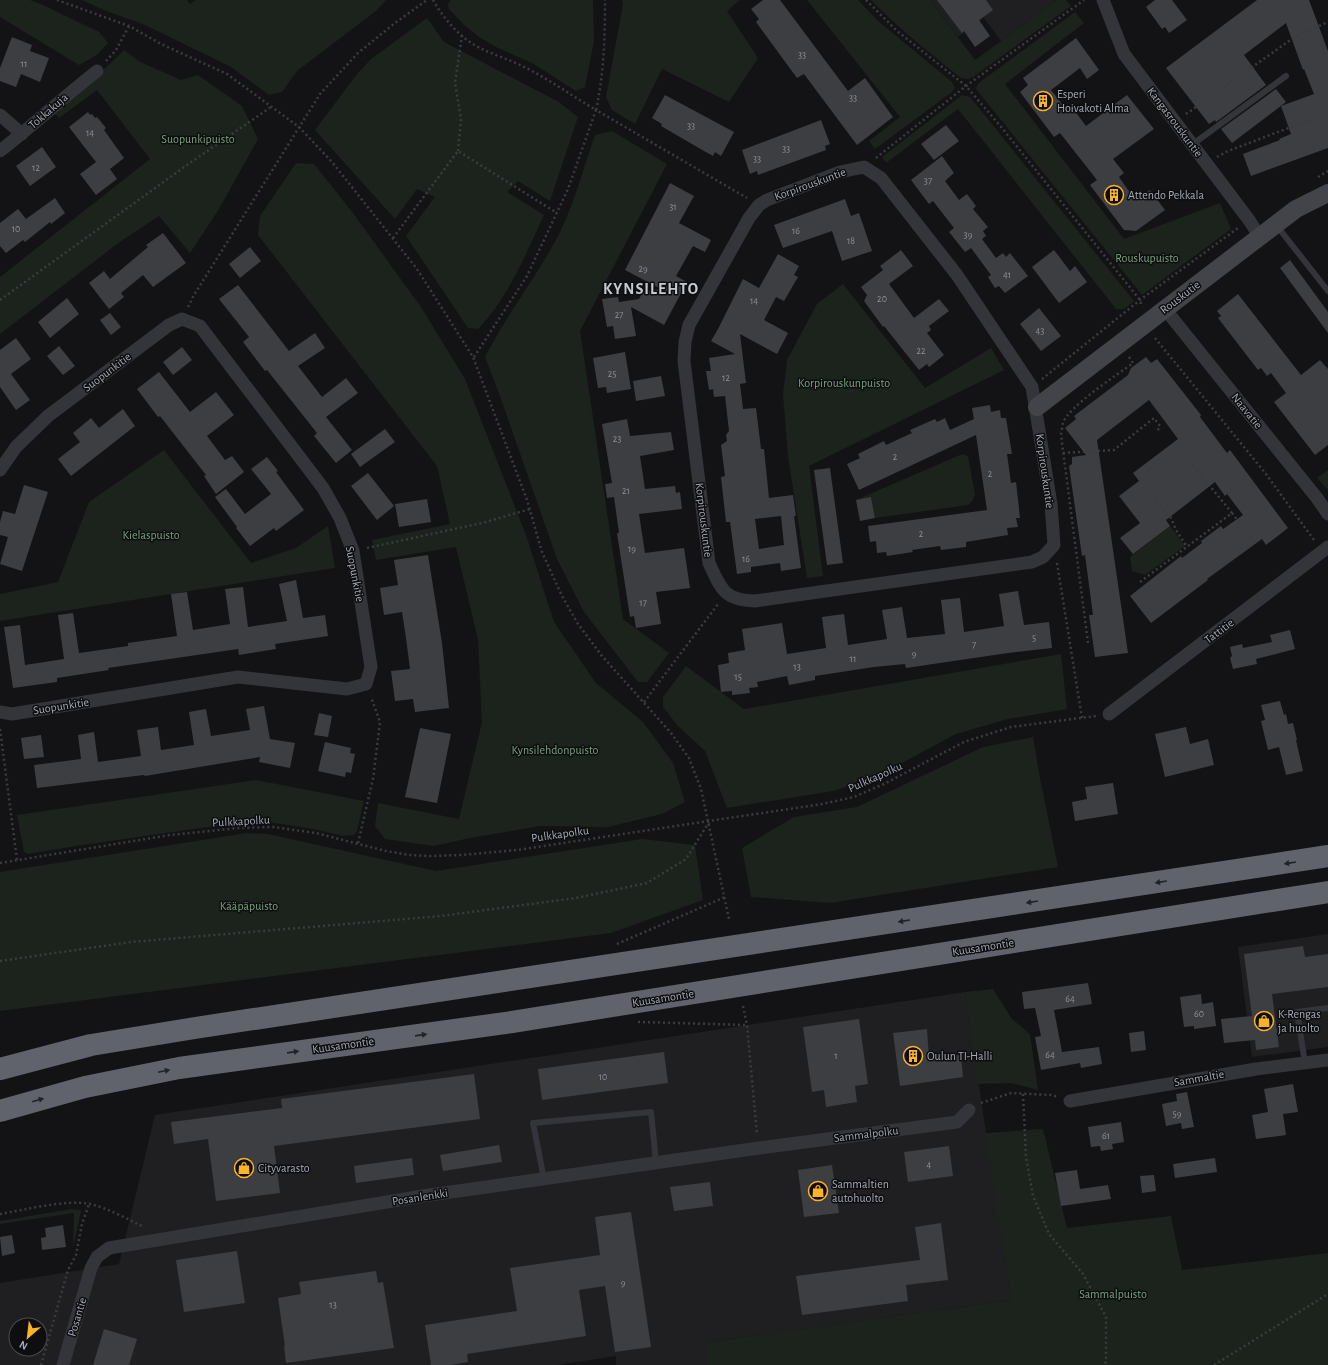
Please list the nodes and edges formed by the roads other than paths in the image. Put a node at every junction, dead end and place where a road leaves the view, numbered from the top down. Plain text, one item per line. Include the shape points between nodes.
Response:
1 (1103, 0) edge
2 (97, 72) road end
3 (1286, 76) dead end
4 (0, 115) edge
5 (22, 134) junction
6 (1193, 144) junction
7 (0, 151) edge
8 (1328, 193) edge
9 (1276, 225) junction
10 (1260, 237) junction
11 (1328, 291) edge
12 (1165, 309) junction
13 (1037, 407) junction
14 (0, 470) edge
15 (1328, 514) edge
16 (1328, 547) edge
17 (0, 712) edge
18 (1109, 714) road end
19 (1328, 856) edge
20 (1328, 892) edge
21 (1328, 1008) edge
22 (1328, 1060) edge
23 (1305, 1063) junction
24 (0, 1068) edge
25 (1070, 1101) road end
26 (969, 1110) road end
27 (0, 1111) edge
28 (759, 1148) joint
29 (656, 1162) junction
30 (544, 1179) junction
31 (91, 1268) joint
32 (63, 1365) edge

1 - 6 street, Kangasrouskuntie via 1124,54
2 - 5 street, Tokkakuja
3 - 6 lane
4 - 5 street
5 - 7 street, Tokkakuja
6 - 10 street, Kangasrouskuntie
8 - 9 street, Rouskutie via 1296,209
9 - 10 street, Rouskutie
9 - 11 lane
10 - 12 street, Rouskutie
12 - 13 street, Rouskutie
12 - 15 street, Naavatie
13 - 13 street, Korpirouskuntie via 1051,504 1054,545 1043,557 1032,562 755,601 740,600 726,594 716,579 710,563 684,362 685,342 689,325 749,218 759,205 767,200 840,172 864,167 881,178 957,275 1032,386
14 - 17 street, Suopunkitie via 16,448 48,416 169,325 182,318 200,326 323,488 340,518 352,551 371,667 366,684 347,689 238,677 12,714
16 - 18 street, Tattitie
19 -> 24 highway via 195,1028 91,1045
27 -> 20 highway, Kuusamontie via 85,1087 179,1068 512,1022
21 - 23 lane via 1297,1012
22 - 23 street, Sammaltie
23 - 25 street, Sammaltie via 1214,1075
26 - 28 street, Sammalpolku via 957,1122
28 - 29 street, Posanlenkki
29 - 30 street, Posanlenkki
29 - 30 lane via 651,1112 533,1123
30 - 31 street, Posanlenkki via 423,1196 110,1248 97,1258
31 - 32 street, Posantie

